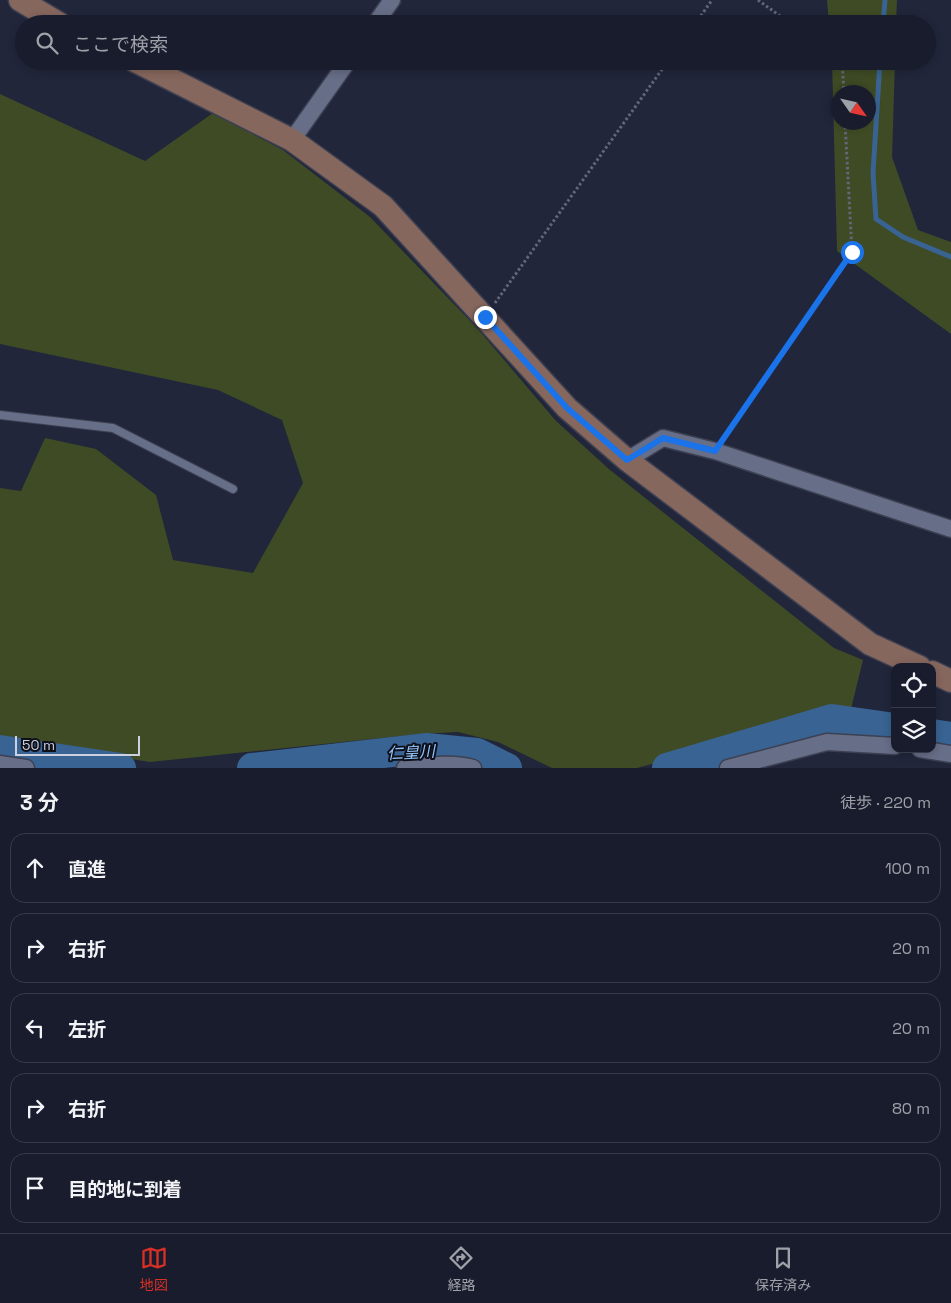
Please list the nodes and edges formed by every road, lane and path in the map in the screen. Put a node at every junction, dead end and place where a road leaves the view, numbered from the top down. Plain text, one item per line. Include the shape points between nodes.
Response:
1 (20, 0) edge
2 (392, 0) edge
3 (712, 0) edge
4 (758, 0) edge
5 (45, 15) edge
6 (381, 15) edge
7 (701, 15) edge
8 (779, 15) edge
9 (153, 70) edge
10 (342, 70) edge
11 (662, 70) edge
12 (843, 70) edge
13 (844, 85) edge
14 (845, 130) edge
15 (292, 140) junction
16 (485, 317) junction
17 (0, 415) edge
18 (715, 451) junction
19 (627, 460) junction
20 (232, 489) dead end
21 (951, 528) edge
22 (911, 663) edge
23 (936, 674) edge
24 (951, 681) edge
25 (891, 746) edge
26 (936, 752) edge
27 (951, 754) edge
28 (0, 764) edge
29 (26, 768) edge
30 (405, 768) edge
31 (472, 768) edge
32 (728, 768) edge

1 - 5 street
2 - 6 street
3 - 7 path
4 - 8 path
9 - 15 street
10 - 15 street
11 - 16 path
12 - 13 path
14 - 18 path via 852,252
15 - 16 street via 383,206
16 - 19 street via 567,408
17 - 20 lane via 113,428
18 - 19 street via 663,438
18 - 21 street
19 - 22 street via 870,644
23 - 24 street
25 - 32 street via 827,742
26 - 27 street
28 - 29 street
30 - 31 street via 437,765

